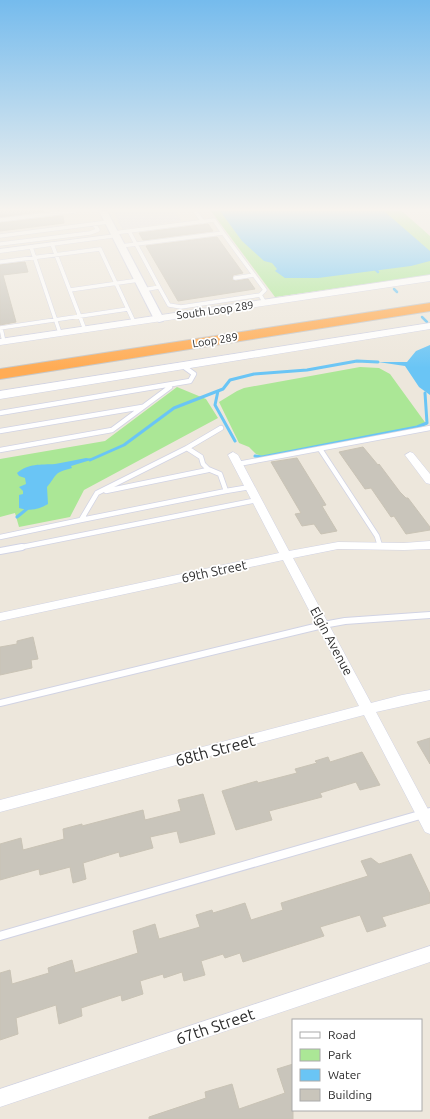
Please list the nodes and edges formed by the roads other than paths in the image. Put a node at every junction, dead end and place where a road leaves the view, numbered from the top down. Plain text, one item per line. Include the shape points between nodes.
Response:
1 (37, 263) edge
2 (59, 263) edge
3 (107, 263) edge
4 (130, 263) edge
5 (146, 263) edge
6 (245, 263) edge
7 (254, 275) junction
8 (235, 278) dead end
9 (430, 278) edge
10 (139, 280) junction
11 (116, 284) junction
12 (159, 287) junction
13 (70, 290) junction
14 (143, 290) junction
15 (430, 295) edge
16 (263, 299) junction
17 (430, 307) edge
18 (128, 309) junction
19 (80, 316) junction
20 (159, 319) junction
21 (55, 320) junction
22 (134, 322) junction
23 (430, 326) edge
24 (0, 328) edge
25 (85, 330) junction
26 (60, 333) junction
27 (2, 342) edge
28 (0, 361) edge
29 (183, 366) junction
30 (0, 374) edge
31 (172, 385) junction
32 (0, 395) edge
33 (143, 407) junction
34 (0, 413) edge
35 (221, 428) dead end
36 (430, 428) edge
37 (0, 431) edge
38 (187, 448) junction
39 (320, 448) junction
40 (0, 450) edge
41 (410, 455) dead end
42 (235, 459) joint
43 (208, 470) junction
44 (430, 481) edge
45 (250, 487) junction
46 (226, 491) junction
47 (99, 492) junction
48 (257, 500) junction
49 (82, 521) junction
50 (0, 538) edge
51 (430, 545) edge
52 (380, 546) junction
53 (0, 551) edge
54 (286, 555) junction
55 (430, 615) edge
56 (0, 618) edge
57 (323, 625) junction
58 (430, 695) edge
59 (0, 703) edge
60 (368, 709) junction
61 (0, 806) edge
62 (426, 813) edge
63 (430, 827) edge
64 (0, 936) edge
65 (430, 954) edge
66 (0, 1098) edge

1 - 21 lane
2 - 13 lane
3 - 11 lane
4 - 10 street
5 - 12 lane
6 - 7 lane
7 - 8 lane
7 - 16 lane via 265,290
9 - 16 main road, South Loop 289
10 - 11 lane
10 - 14 street
11 - 13 lane
11 - 18 lane
12 - 14 lane
12 - 16 lane via 170,305 180,307
13 - 19 lane
14 - 20 street
15 - 28 highway, Loop 289
16 - 20 main road, South Loop 289
17 - 30 highway, Loop 289
18 - 19 lane
18 - 22 lane
19 - 21 lane
19 - 25 lane
20 - 22 main road, South Loop 289
21 - 24 lane
21 - 26 lane
22 - 25 main road, South Loop 289
23 - 29 main road
24 - 27 lane
25 - 26 main road, South Loop 289
26 - 27 main road, South Loop 289
29 - 31 lane via 194,374 193,378
29 - 32 main road
31 - 33 lane
31 - 34 lane
33 - 37 lane
33 - 40 lane via 112,430
35 - 38 lane
36 - 39 lane
38 - 43 lane via 201,457
38 - 47 lane
39 - 42 lane
39 - 52 lane via 377,536
41 - 44 street
42 - 45 street, Elgin Avenue
43 - 46 lane via 220,474
43 - 47 lane
45 - 46 lane
45 - 48 street, Elgin Avenue
46 - 49 lane
47 - 49 lane
48 - 53 lane
48 - 54 street, Elgin Avenue
49 - 50 lane
51 - 52 street, 69th Street
52 - 54 street, 69th Street via 342,544
54 - 56 street, 69th Street
54 - 57 street, Elgin Avenue
55 - 57 lane via 345,620
57 - 59 lane
57 - 60 street, Elgin Avenue
58 - 60 street, 68th Street
60 - 61 street, 68th Street
60 - 62 street, Elgin Avenue
62 - 63 street, Elgin Avenue
62 - 64 lane
65 - 66 street, 67th Street

